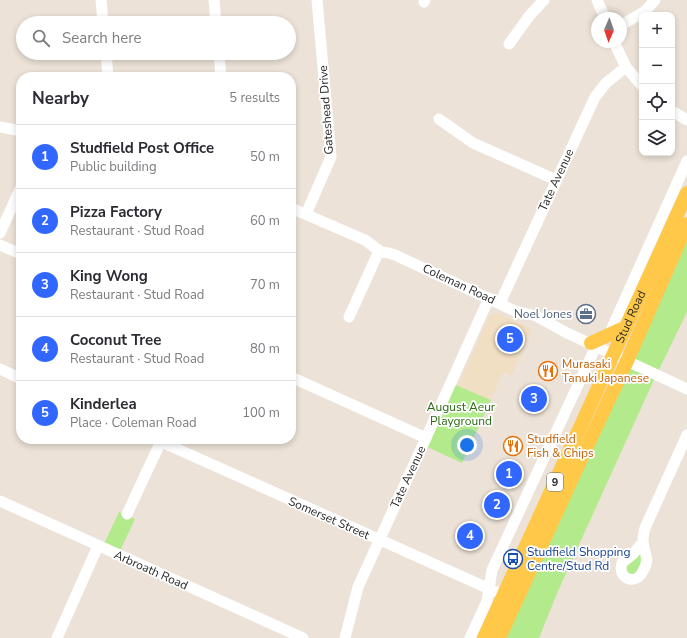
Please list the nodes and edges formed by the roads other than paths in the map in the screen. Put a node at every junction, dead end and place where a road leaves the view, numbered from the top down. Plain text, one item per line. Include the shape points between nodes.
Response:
1 (101, 0) edge
2 (214, 0) edge
3 (317, 0) edge
4 (544, 0) edge
5 (597, 0) edge
6 (655, 0) edge
7 (602, 12) edge
8 (102, 16) edge
9 (215, 16) edge
10 (627, 22) edge
11 (509, 44) dead end
12 (617, 48) edge
13 (107, 60) edge
14 (220, 60) edge
15 (626, 68) junction
16 (108, 72) edge
17 (221, 72) edge
18 (640, 84) edge
19 (675, 113) edge
20 (439, 119) dead end
21 (687, 120) edge
22 (0, 127) edge
23 (16, 130) edge
24 (687, 162) edge
25 (556, 180) junction
26 (687, 193) edge
27 (16, 198) edge
28 (296, 210) edge
29 (306, 214) junction
30 (687, 224) edge
31 (0, 233) edge
32 (0, 245) edge
33 (378, 251) junction
34 (16, 252) edge
35 (489, 298) junction
36 (500, 303) junction
37 (349, 317) dead end
38 (622, 320) junction
39 (593, 345) junction
40 (613, 354) junction
41 (627, 361) junction
42 (0, 369) edge
43 (16, 376) edge
44 (296, 379) edge
45 (687, 389) edge
46 (687, 435) edge
47 (426, 438) junction
48 (157, 444) edge
49 (168, 444) edge
50 (0, 501) edge
51 (127, 514) dead end
52 (379, 540) junction
53 (643, 542) dead end
54 (98, 546) junction
55 (489, 589) junction
56 (503, 595) junction
57 (57, 638) edge
58 (303, 638) edge
59 (345, 638) edge
60 (470, 638) edge
61 (484, 638) edge
62 (499, 638) edge

1 - 8 street
2 - 9 street
3 - 29 street, Gateshead Drive via 330,157
4 - 11 street via 530,14
5 - 7 street
6 - 10 street via 644,12
12 - 15 street
13 - 16 street
14 - 17 street
15 - 18 street
15 - 25 street, Tate Avenue via 606,83 595,97
19 - 21 street
20 - 25 street via 473,143
22 - 23 street
24 - 38 street
25 - 36 street, Tate Avenue
26 - 38 main road, Stud Road / 9
27 - 31 street
28 - 29 street, Coleman Road
29 - 33 street, Coleman Road via 365,240
30 - 41 main road, Stud Road / 9
32 - 34 street
33 - 35 street, Coleman Road via 396,255
33 - 37 street
35 - 36 street, Coleman Road
35 - 47 street, Tate Avenue
36 - 39 street, Coleman Road via 515,311 536,316
38 - 39 main road
38 - 40 main road, Stud Road / 9
39 - 40 street, Coleman Road
39 - 55 street, Stud Road via 492,570
40 - 41 street, Coleman Road
40 - 56 main road, Stud Road / 9
41 - 45 street, Coleman Road
41 - 62 main road, Stud Road / 9
42 - 43 street
44 - 47 street
46 - 53 street via 645,528
47 - 52 street, Tate Avenue
48 - 51 street
49 - 52 street, Somerset Street
50 - 54 street, Arbroath Road
52 - 55 street, Somerset Street
52 - 59 street, Tate Avenue via 358,586
54 - 57 street
54 - 58 street, Arbroath Road
55 - 56 street, Somerset Street
55 - 60 street, Stud Road via 487,601
56 - 61 main road, Stud Road / 9

